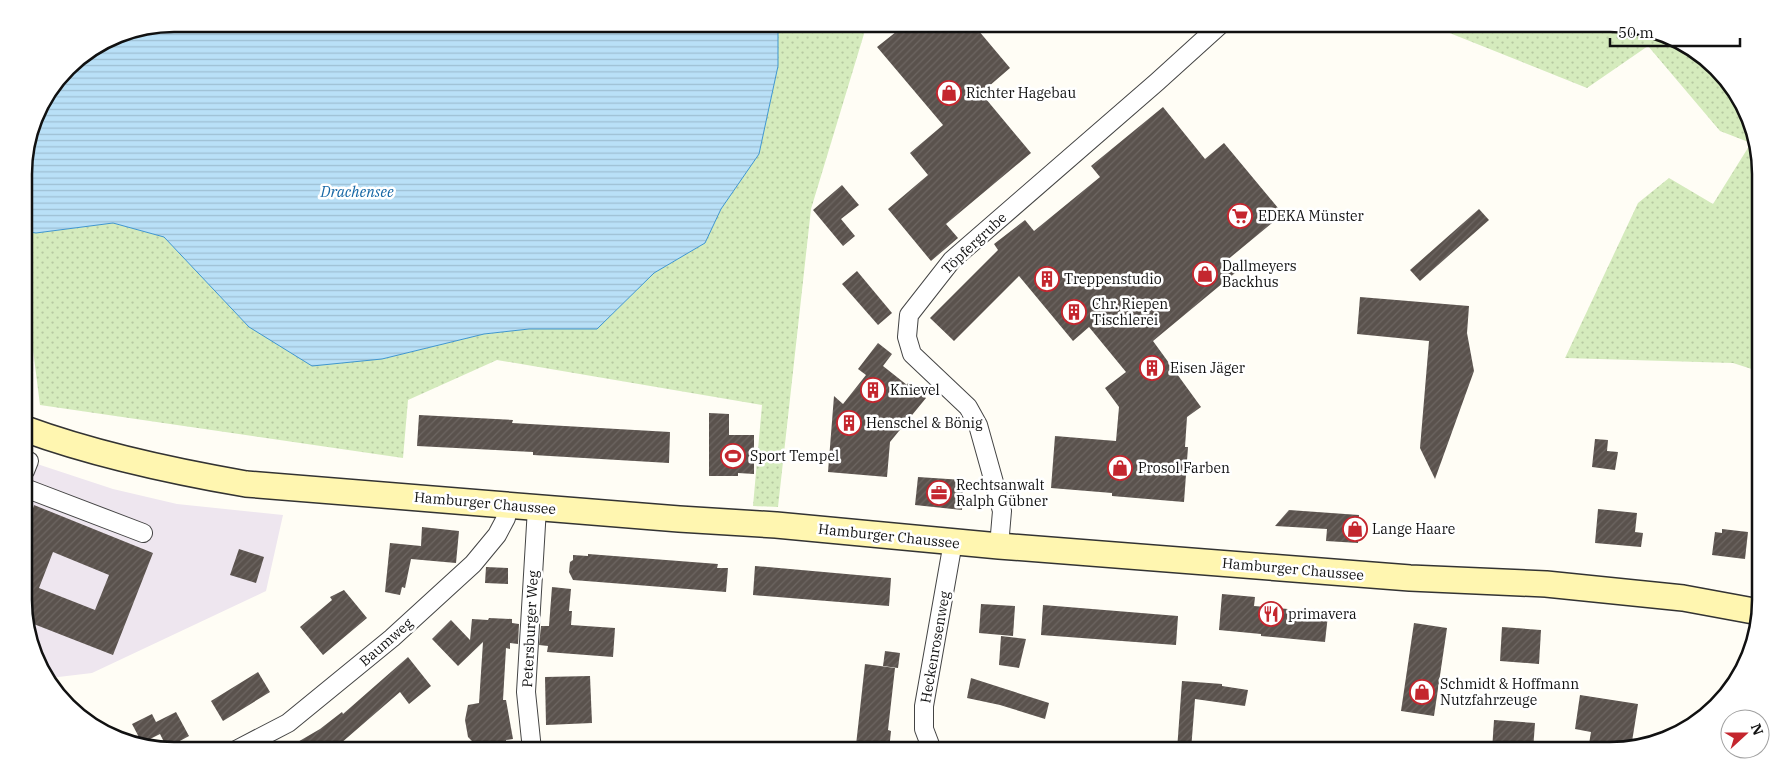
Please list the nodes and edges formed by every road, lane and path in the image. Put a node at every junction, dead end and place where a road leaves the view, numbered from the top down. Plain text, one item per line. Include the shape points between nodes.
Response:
1 (1212, 32) edge
2 (32, 431) edge
3 (32, 491) edge
4 (508, 505) junction
5 (537, 508) junction
6 (142, 533) dead end
7 (953, 542) junction
8 (1000, 546) junction
9 (1752, 611) edge
10 (929, 741) edge
11 (252, 742) edge
12 (531, 742) edge

1 - 8 street, Töpfergrube via 952,260 909,315 907,337 912,354 968,407 978,425 1002,511
2 - 4 main road, Hamburger Chaussee via 122,459 246,484
3 - 6 street
4 - 5 main road, Hamburger Chaussee
4 - 11 street, Baumweg via 497,536 473,564 392,638 288,723
5 - 7 main road, Hamburger Chaussee via 776,525
5 - 12 street, Petersburger Weg via 526,692
7 - 8 main road, Hamburger Chaussee
7 - 10 street, Heckenrosenweg via 924,706 924,729
8 - 9 main road, Hamburger Chaussee via 1410,578 1546,584 1683,598

